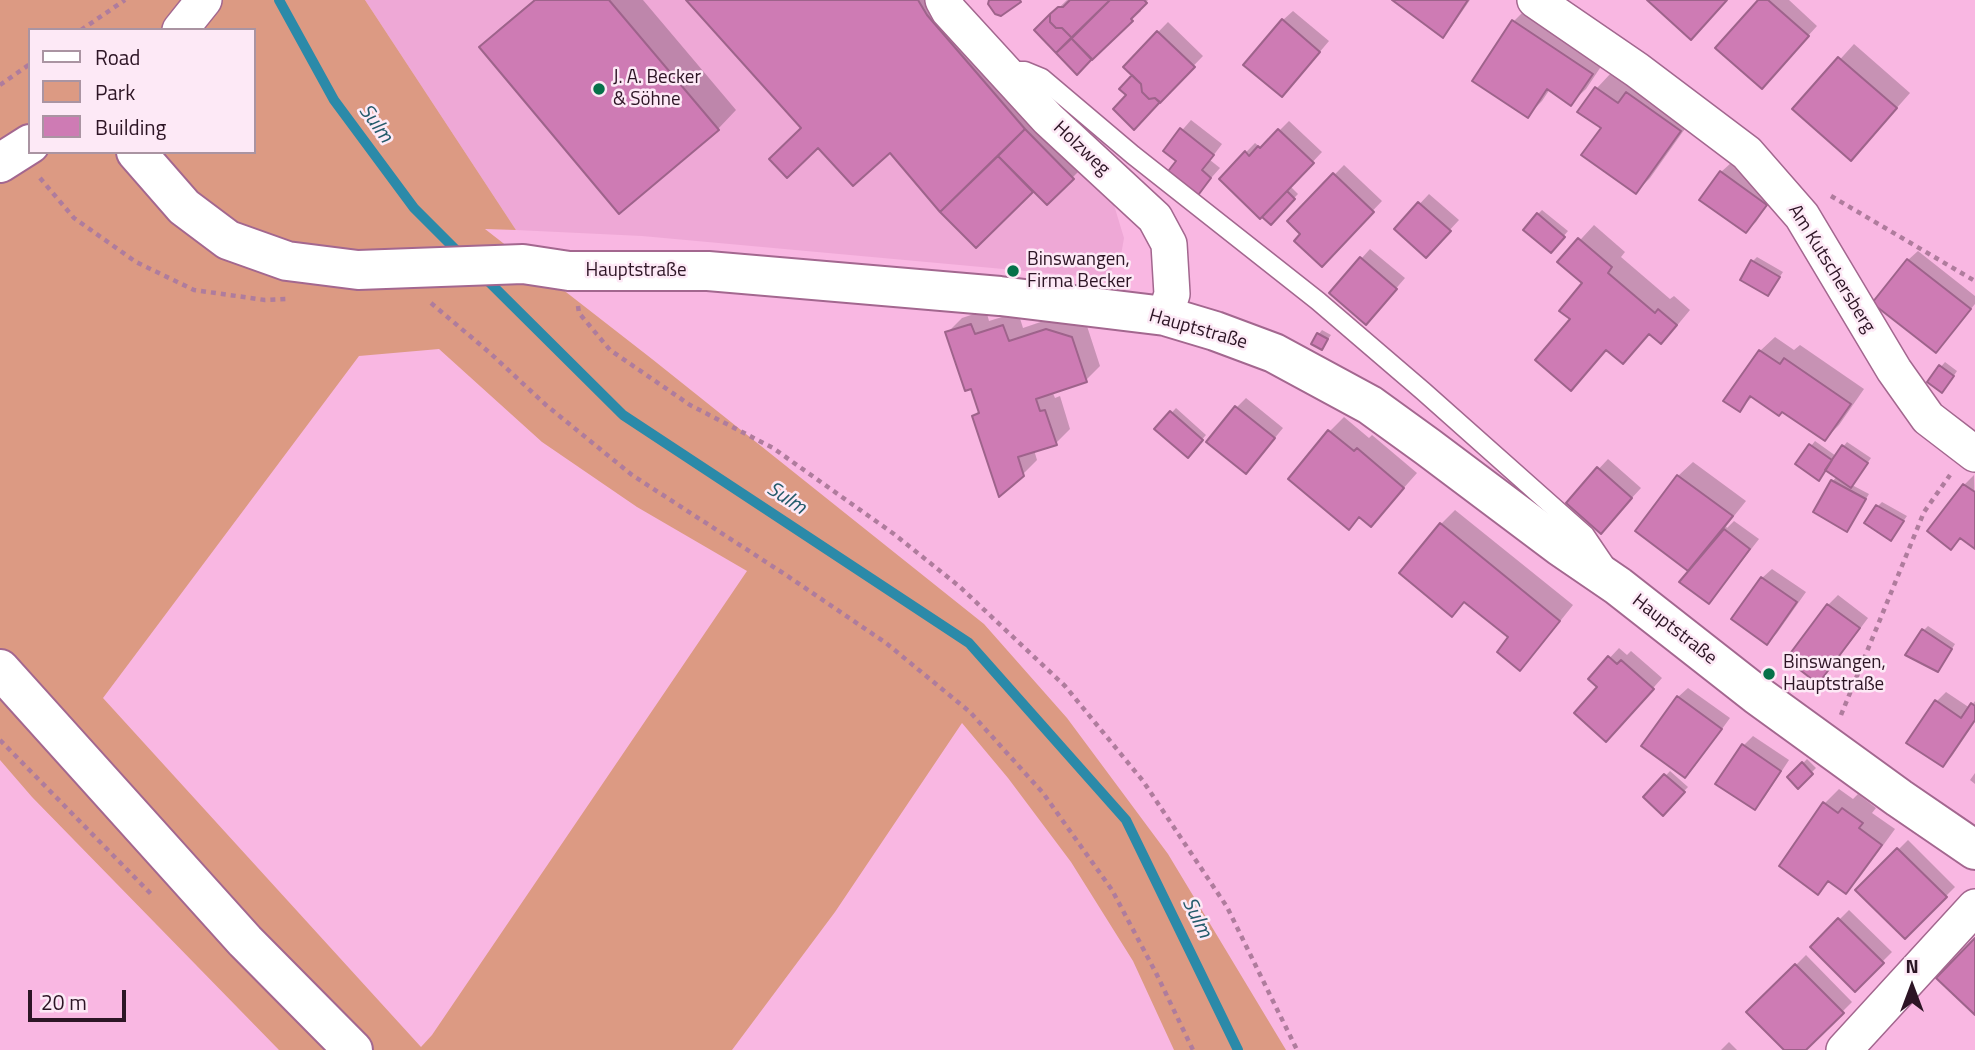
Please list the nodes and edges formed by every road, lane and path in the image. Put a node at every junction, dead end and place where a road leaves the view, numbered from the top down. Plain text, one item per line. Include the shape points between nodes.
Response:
1 (125, 0) edge
2 (204, 0) edge
3 (943, 0) edge
4 (1535, 0) edge
5 (84, 28) edge
6 (182, 28) edge
7 (28, 65) edge
8 (1003, 71) junction
9 (0, 85) edge
10 (28, 145) edge
11 (138, 154) edge
12 (0, 163) edge
13 (1824, 191) dead end
14 (569, 271) junction
15 (1975, 281) edge
16 (423, 295) dead end
17 (1165, 316) junction
18 (1972, 451) edge
19 (1618, 586) junction
20 (0, 669) edge
21 (1828, 747) junction
22 (1975, 850) edge
23 (1975, 907) edge
24 (353, 1050) edge
25 (1193, 1050) edge
26 (1297, 1050) edge
27 (1844, 1050) edge

1 - 5 path
2 - 6 street
3 - 8 street, Holzweg
4 - 18 street, Am Kutschersberg via 1748,153 1802,216 1928,418
7 - 9 path
8 - 17 street, Holzweg via 1155,218 1169,244 1172,294
8 - 19 lane via 1025,71 1042,78 1318,301 1585,535
10 - 12 street
11 - 14 street, Hauptstraße via 184,207 228,240 287,261 358,270 523,264
13 - 15 path
14 - 17 street, Hauptstraße via 708,271 814,279
14 - 26 path via 579,313 610,350 690,405 773,448 894,534 960,587 1065,686 1143,781 1227,906
16 - 25 path via 545,405 632,475 886,643 970,712 1044,793 1112,890
17 - 19 street, Hauptstraße via 1274,353 1370,405
18 - 21 path via 1924,512
19 - 21 street, Hauptstraße
20 - 24 street via 245,941
21 - 22 street, Hauptstraße
23 - 27 street

